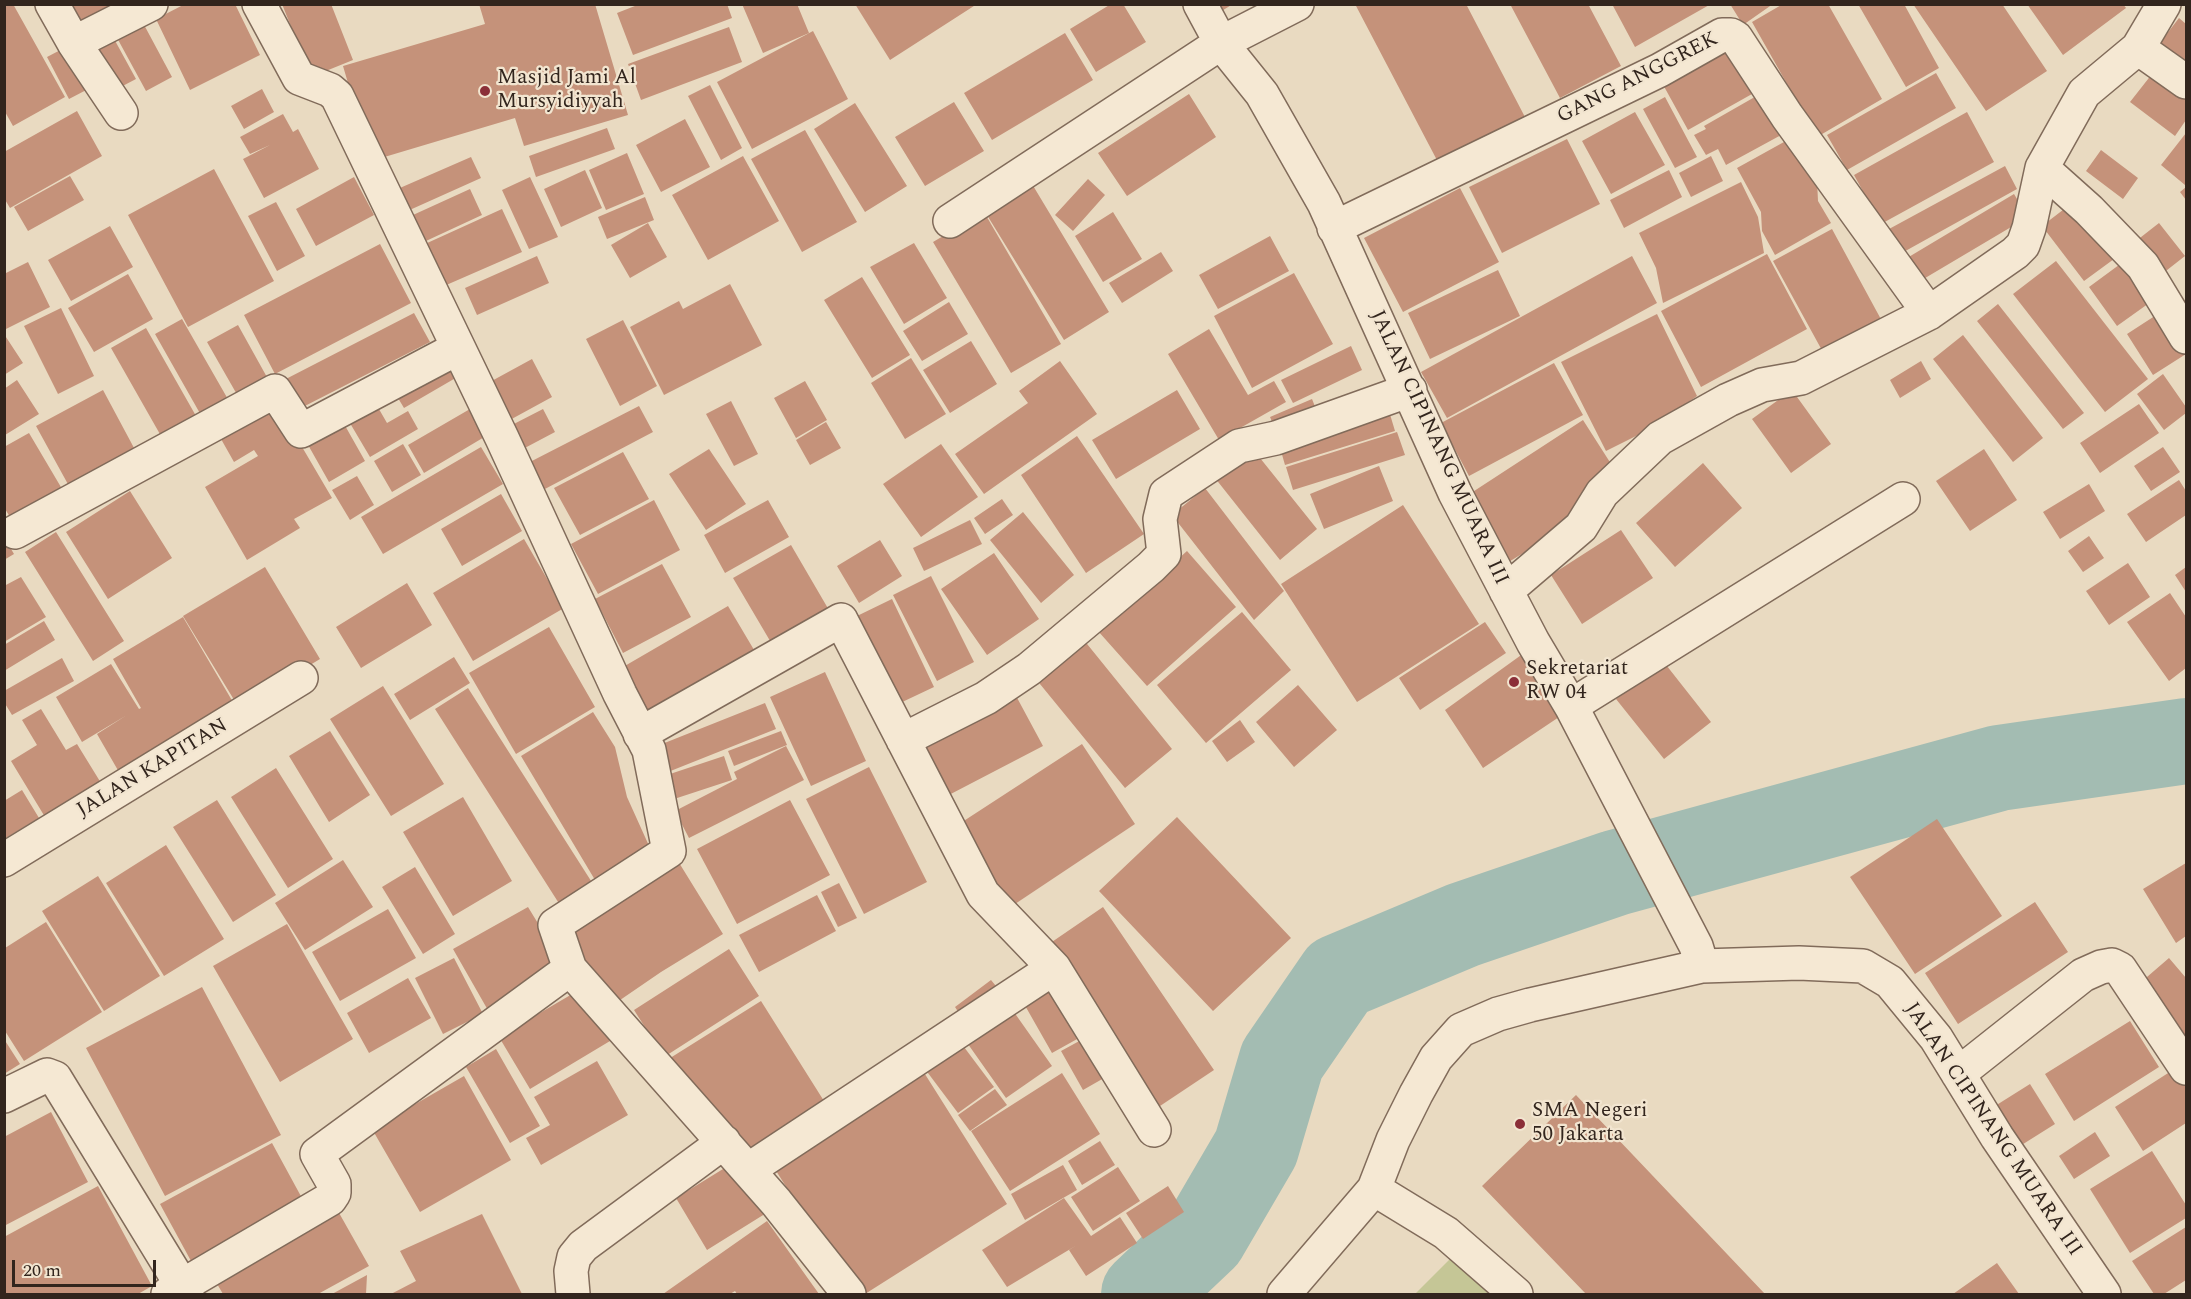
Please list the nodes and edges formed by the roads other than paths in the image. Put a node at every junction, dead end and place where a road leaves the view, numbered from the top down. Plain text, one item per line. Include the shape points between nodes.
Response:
1 (52, 4) edge
2 (151, 4) edge
3 (259, 4) edge
4 (1200, 4) edge
5 (1297, 4) edge
6 (2164, 4) edge
7 (74, 43) junction
8 (1221, 43) junction
9 (2138, 48) junction
10 (2187, 82) edge
11 (121, 112) dead end
12 (2042, 168) junction
13 (950, 221) dead end
14 (1334, 228) junction
15 (1929, 313) junction
16 (2187, 337) edge
17 (458, 348) junction
18 (1410, 390) junction
19 (1903, 499) dead end
20 (15, 531) dead end
21 (1506, 591) junction
22 (301, 678) dead end
23 (1570, 706) junction
24 (640, 734) junction
25 (903, 740) junction
26 (4, 860) edge
27 (1699, 956) junction
28 (1054, 968) junction
29 (570, 969) junction
30 (2184, 1058) edge
31 (1958, 1074) junction
32 (4, 1096) edge
33 (1154, 1130) dead end
34 (724, 1142) junction
35 (748, 1170) junction
36 (1374, 1189) junction
37 (179, 1292) edge
38 (573, 1294) edge
39 (849, 1294) edge
40 (1284, 1294) edge
41 (1516, 1294) edge
42 (2104, 1294) edge

1 - 7 street
2 - 7 street
3 - 17 street via 299,78 337,96
4 - 8 street, JALAN CIPINANG MUARA III
5 - 8 street
6 - 9 street
7 - 11 street
8 - 13 street
8 - 14 street, JALAN CIPINANG MUARA III via 1262,94 1324,203
9 - 10 street
9 - 12 street via 2084,93
12 - 15 street via 2023,245
12 - 16 street via 2143,266
14 - 15 street, GANG ANGGREK via 1660,70 1722,35 1731,34
14 - 18 street, JALAN CIPINANG MUARA III
15 - 21 street via 1801,378 1762,385 1728,400 1660,438 1602,492 1581,527
17 - 20 street via 301,431 275,391
17 - 24 street
18 - 21 street, JALAN CIPINANG MUARA III via 1455,493
18 - 25 street via 1276,438 1239,446 1166,494 1160,519 1164,554 1151,567 1029,669 986,698
19 - 23 street
21 - 23 street, JALAN CIPINANG MUARA III
22 - 26 street, JALAN KAPITAN
23 - 27 street, JALAN CIPINANG MUARA III
24 - 25 street via 841,620
24 - 29 street via 649,750 669,851 555,925
25 - 28 street via 983,894
27 - 31 street, JALAN CIPINANG MUARA III via 1863,966 1890,982 1936,1038
27 - 36 street via 1497,1014 1461,1030 1436,1058 1416,1094
28 - 33 street
28 - 35 street
29 - 34 street
29 - 37 street via 317,1154 334,1184 330,1199
30 - 31 street via 2120,969 2112,965 2083,975
31 - 42 street, JALAN CIPINANG MUARA III via 1996,1137
32 - 37 street via 47,1075 55,1078
34 - 35 street
34 - 38 street via 583,1246 574,1257 571,1271
35 - 39 street
36 - 40 street
36 - 41 street via 1446,1233

